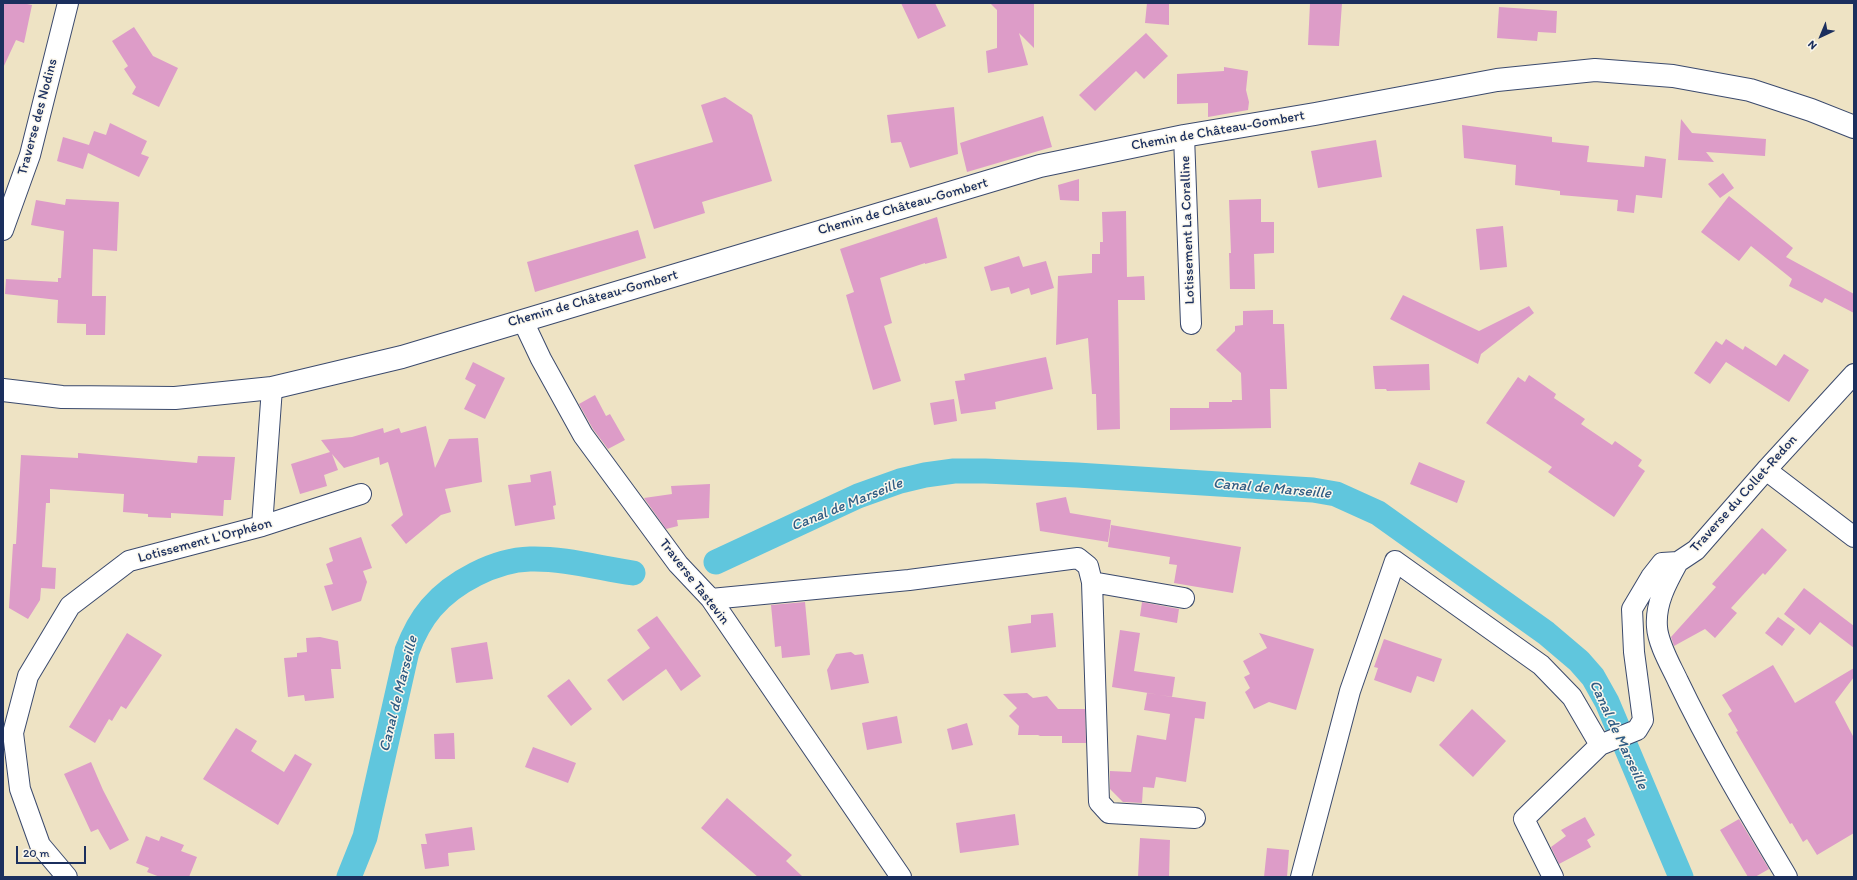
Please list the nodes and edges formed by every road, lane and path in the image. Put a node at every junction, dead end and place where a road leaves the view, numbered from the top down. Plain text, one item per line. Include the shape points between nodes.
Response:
1 (68, 3) edge
2 (1811, 110) junction
3 (1854, 118) edge
4 (1854, 127) edge
5 (1184, 136) junction
6 (3, 230) edge
7 (523, 321) junction
8 (1191, 324) dead end
9 (1854, 374) edge
10 (272, 388) junction
11 (3, 390) edge
12 (1766, 470) junction
13 (361, 494) dead end
14 (262, 526) junction
15 (1854, 537) edge
16 (1678, 562) junction
17 (1092, 582) junction
18 (1184, 598) dead end
19 (711, 599) junction
20 (1600, 745) junction
21 (1195, 818) dead end
22 (67, 877) edge
23 (901, 877) edge
24 (1301, 877) edge
25 (1553, 877) edge
26 (1787, 877) edge

1 - 6 street, Traverse des Nodins via 30,155
2 - 3 street, Chemin de Château-Gombert
2 - 4 street, Chemin de Château-Gombert
2 - 5 street, Chemin de Château-Gombert via 1750,90 1673,76 1595,70 1497,80
5 - 7 street, Chemin de Château-Gombert via 1040,166
5 - 8 street, Lotissement La Coralline
7 - 10 street, Chemin de Château-Gombert via 402,356
7 - 19 street, Traverse Tastevin via 583,435 678,564
9 - 12 street, Traverse du Collet-Redon
10 - 11 street, Chemin de Château-Gombert via 175,398 62,397
10 - 14 street
12 - 15 street
12 - 16 street, Traverse du Collet-Redon via 1696,550
13 - 14 street, Lotissement L'Orphéon
14 - 22 street, Lotissement L'Orphéon via 129,561 70,606 28,676 13,733 20,790 40,845
16 - 20 street, Traverse du Collet-Redon via 1662,563 1632,609 1634,652 1643,720 1637,730
16 - 26 street via 1661,595 1657,627 1664,652 1742,800
17 - 18 street
17 - 19 street via 1088,566 1078,558 909,580
17 - 21 street via 1099,802 1108,813
19 - 23 street, Traverse Tastevin
20 - 24 street via 1572,697 1541,665 1395,561 1350,691
20 - 25 street, Traverse du Collet-Redon via 1524,819

